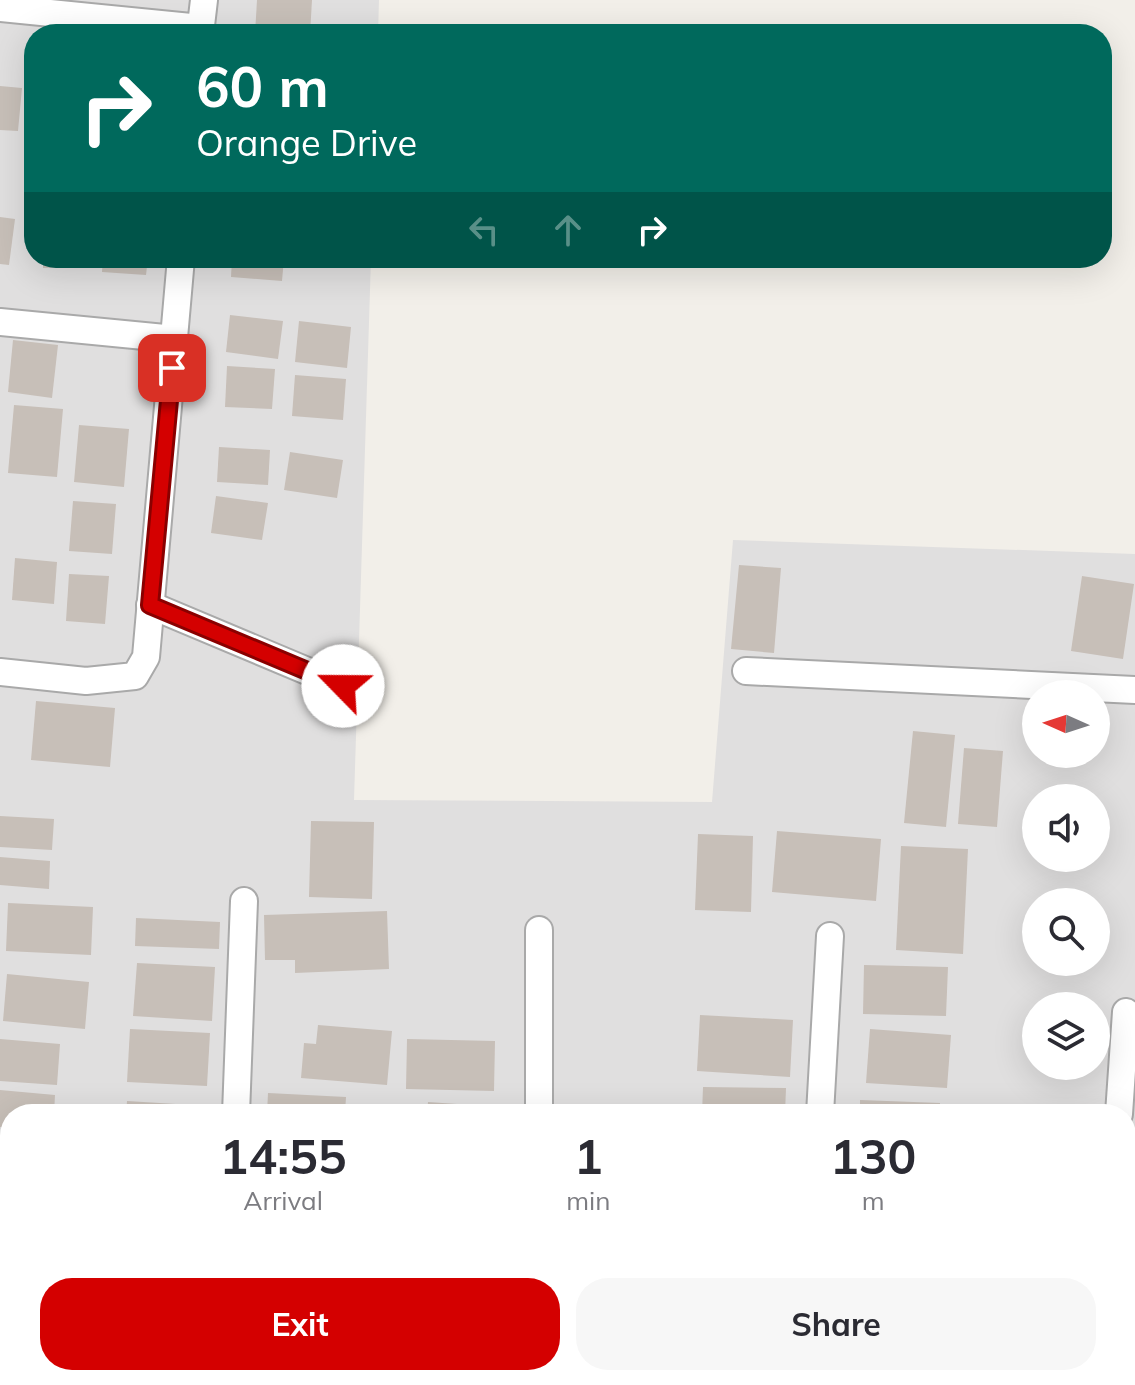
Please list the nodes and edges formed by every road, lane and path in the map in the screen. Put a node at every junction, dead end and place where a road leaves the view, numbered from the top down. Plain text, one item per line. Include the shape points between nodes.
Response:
1 (204, 0) edge
2 (0, 8) edge
3 (139, 24) edge
4 (201, 24) edge
5 (180, 268) edge
6 (0, 322) edge
7 (175, 339) junction
8 (150, 605) junction
9 (746, 671) dead end
10 (0, 672) edge
11 (343, 686) dead end
12 (1135, 690) edge
13 (244, 901) dead end
14 (539, 930) dead end
15 (830, 936) dead end
16 (1126, 1012) dead end
17 (236, 1104) edge
18 (539, 1104) edge
19 (821, 1104) edge
20 (1120, 1104) edge

1 - 4 street
2 - 3 street
5 - 7 street
6 - 7 street
7 - 8 street
8 - 10 street via 146,657 135,676 86,681
8 - 11 street
9 - 12 street
13 - 17 street
14 - 18 street
15 - 19 street
16 - 20 street

